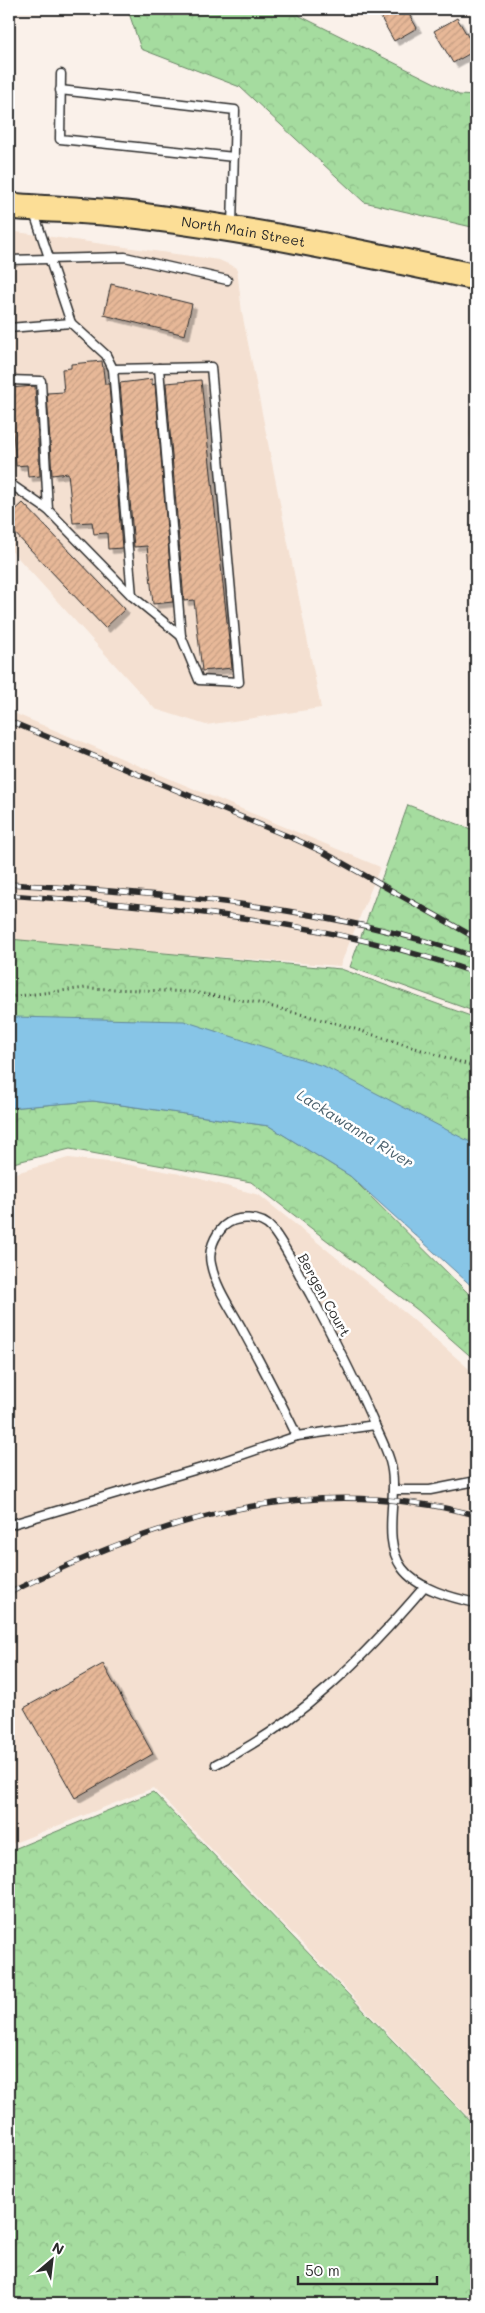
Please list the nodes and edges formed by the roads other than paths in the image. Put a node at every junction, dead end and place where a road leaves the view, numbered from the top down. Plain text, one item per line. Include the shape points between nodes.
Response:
1 (60, 74) dead end
2 (60, 90) junction
3 (234, 157) junction
4 (21, 207) edge
5 (232, 229) junction
6 (9, 260) edge
7 (49, 260) junction
8 (476, 277) edge
9 (227, 280) dead end
10 (70, 322) junction
11 (9, 328) edge
12 (159, 368) junction
13 (114, 370) junction
14 (9, 380) edge
15 (9, 483) edge
16 (48, 510) junction
17 (132, 596) junction
18 (181, 636) junction
19 (375, 1426) junction
20 (297, 1436) junction
21 (476, 1481) edge
22 (392, 1490) junction
23 (9, 1525) edge
24 (425, 1586) junction
25 (476, 1603) edge
26 (216, 1764) dead end

1 - 2 lane
2 - 3 lane via 235,110
2 - 3 lane via 60,139
3 - 5 lane
4 - 5 main road, North Main Street via 146,216
4 - 7 lane
5 - 8 main road, North Main Street via 319,243
6 - 7 lane
7 - 9 lane via 125,257
7 - 10 lane
10 - 11 lane
10 - 13 lane via 106,355
12 - 13 lane
12 - 18 lane
12 - 18 lane via 210,367 239,682 199,680
13 - 17 lane
14 - 16 lane via 41,381
15 - 16 lane
16 - 17 lane
17 - 18 lane
19 - 20 lane
19 - 20 lane, Bergen Court via 325,1322 271,1227 252,1219 233,1220 216,1236 211,1266
19 - 22 lane, Bergen Court via 391,1464
20 - 23 lane
21 - 22 lane via 430,1490
22 - 24 lane, Bergen Court via 394,1549 402,1568
24 - 25 lane, Bergen Court
24 - 26 lane via 381,1637 311,1702 238,1754

